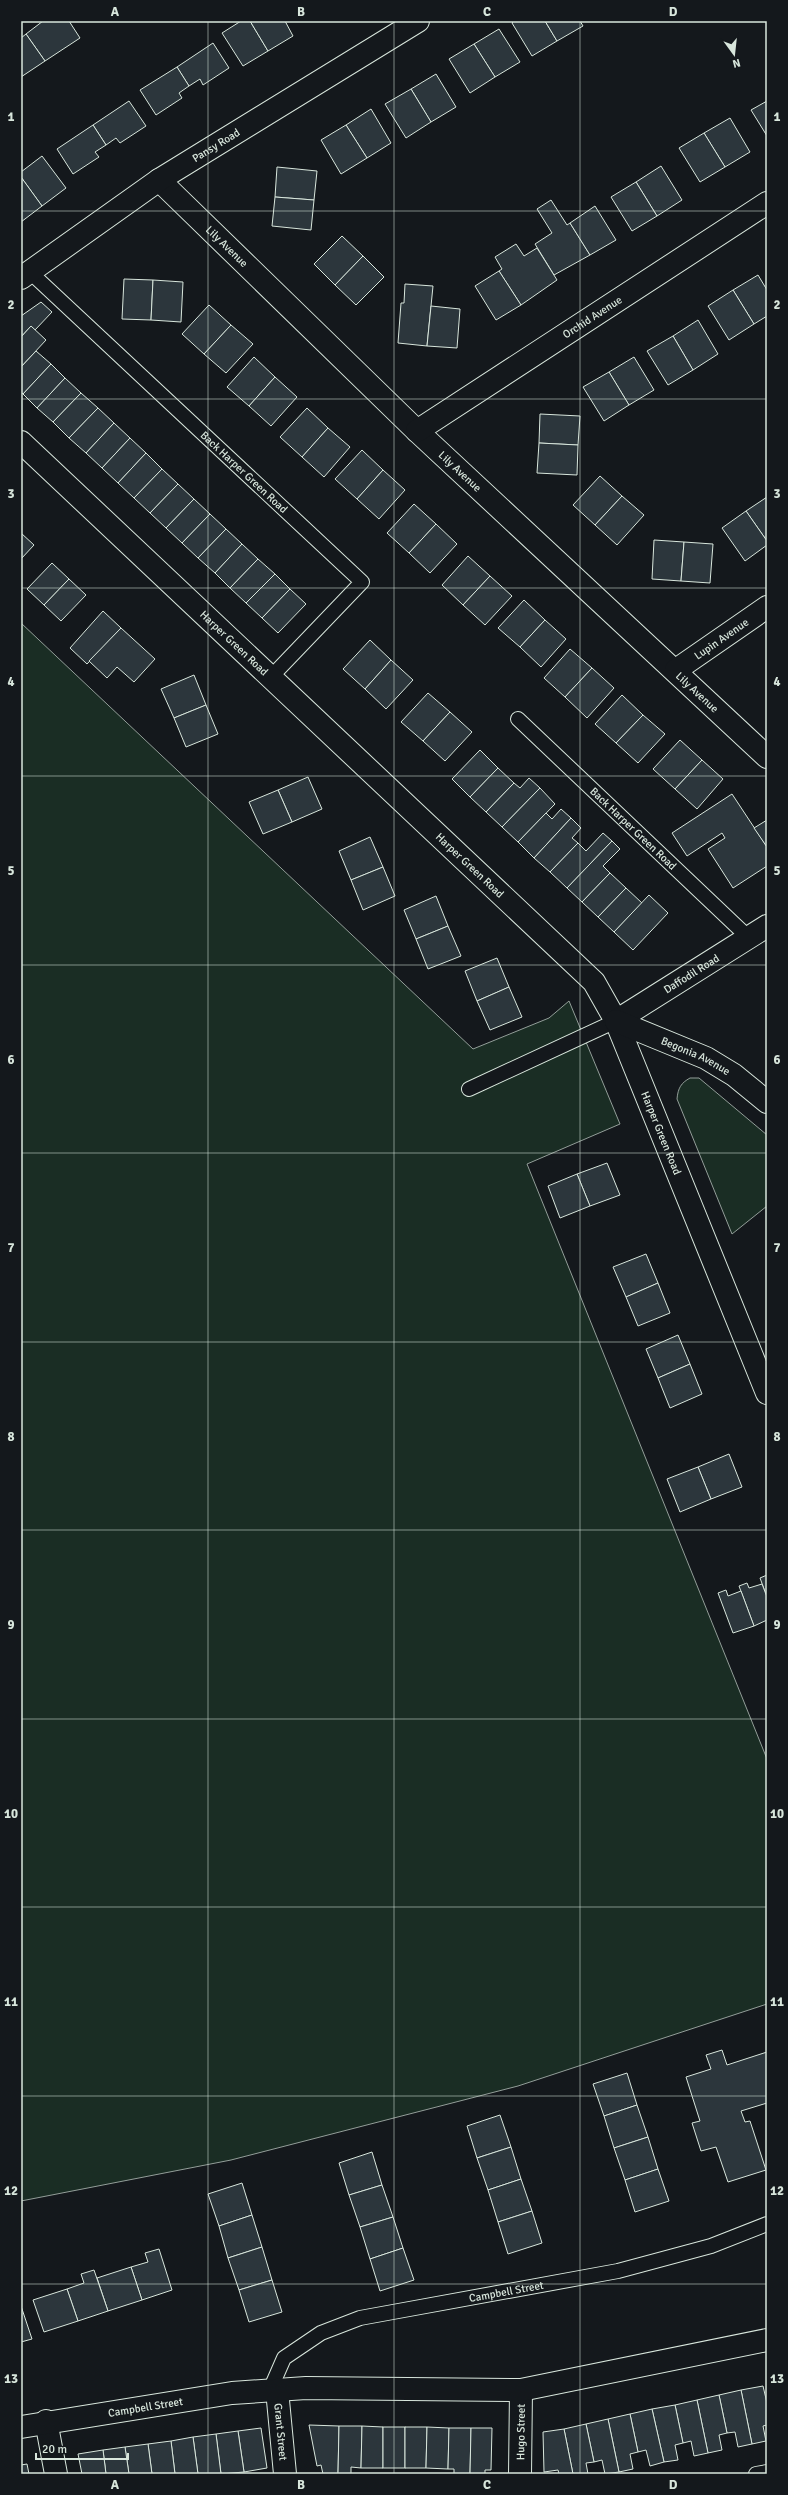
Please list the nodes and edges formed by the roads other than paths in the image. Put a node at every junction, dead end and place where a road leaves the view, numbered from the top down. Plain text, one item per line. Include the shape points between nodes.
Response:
1 (418, 21) edge
2 (159, 180) junction
3 (767, 203) edge
4 (25, 275) edge
5 (417, 431) junction
6 (21, 442) edge
7 (767, 607) edge
8 (676, 670) junction
9 (271, 677) junction
10 (518, 719) dead end
11 (767, 757) edge
12 (758, 932) edge
13 (616, 1021) junction
14 (469, 1089) dead end
15 (767, 1102) edge
16 (767, 1393) edge
17 (767, 2224) edge
18 (767, 2340) edge
19 (273, 2390) junction
20 (521, 2390) junction
21 (46, 2421) junction
22 (21, 2427) edge
23 (767, 2472) edge
24 (56, 2474) edge
25 (285, 2474) edge
26 (520, 2474) edge
27 (756, 2474) edge

1 - 2 street, Pansy Road
2 - 4 street, Pansy Road
2 - 5 street, Lily Avenue
3 - 5 street, Orchid Avenue
4 - 9 lane, Back Harper Green Road via 362,582
5 - 8 street, Lily Avenue
6 - 9 street, Harper Green Road
7 - 8 street, Lupin Avenue
8 - 11 street, Lily Avenue
9 - 13 street, Harper Green Road via 594,982
10 - 12 lane, Back Harper Green Road
12 - 13 street, Daffodil Road
13 - 14 lane
13 - 15 street, Begonia Avenue via 706,1058 734,1075
13 - 16 street, Harper Green Road
17 - 19 lane, Campbell Street via 710,2246 618,2271 360,2318 321,2333 284,2358
18 - 20 street, Campbell Street
19 - 20 street, Campbell Street
19 - 21 street, Campbell Street via 232,2393
19 - 25 street, Grant Street
20 - 26 street, Hugo Street
21 - 22 street, Campbell Street
21 - 24 street
23 - 27 lane

